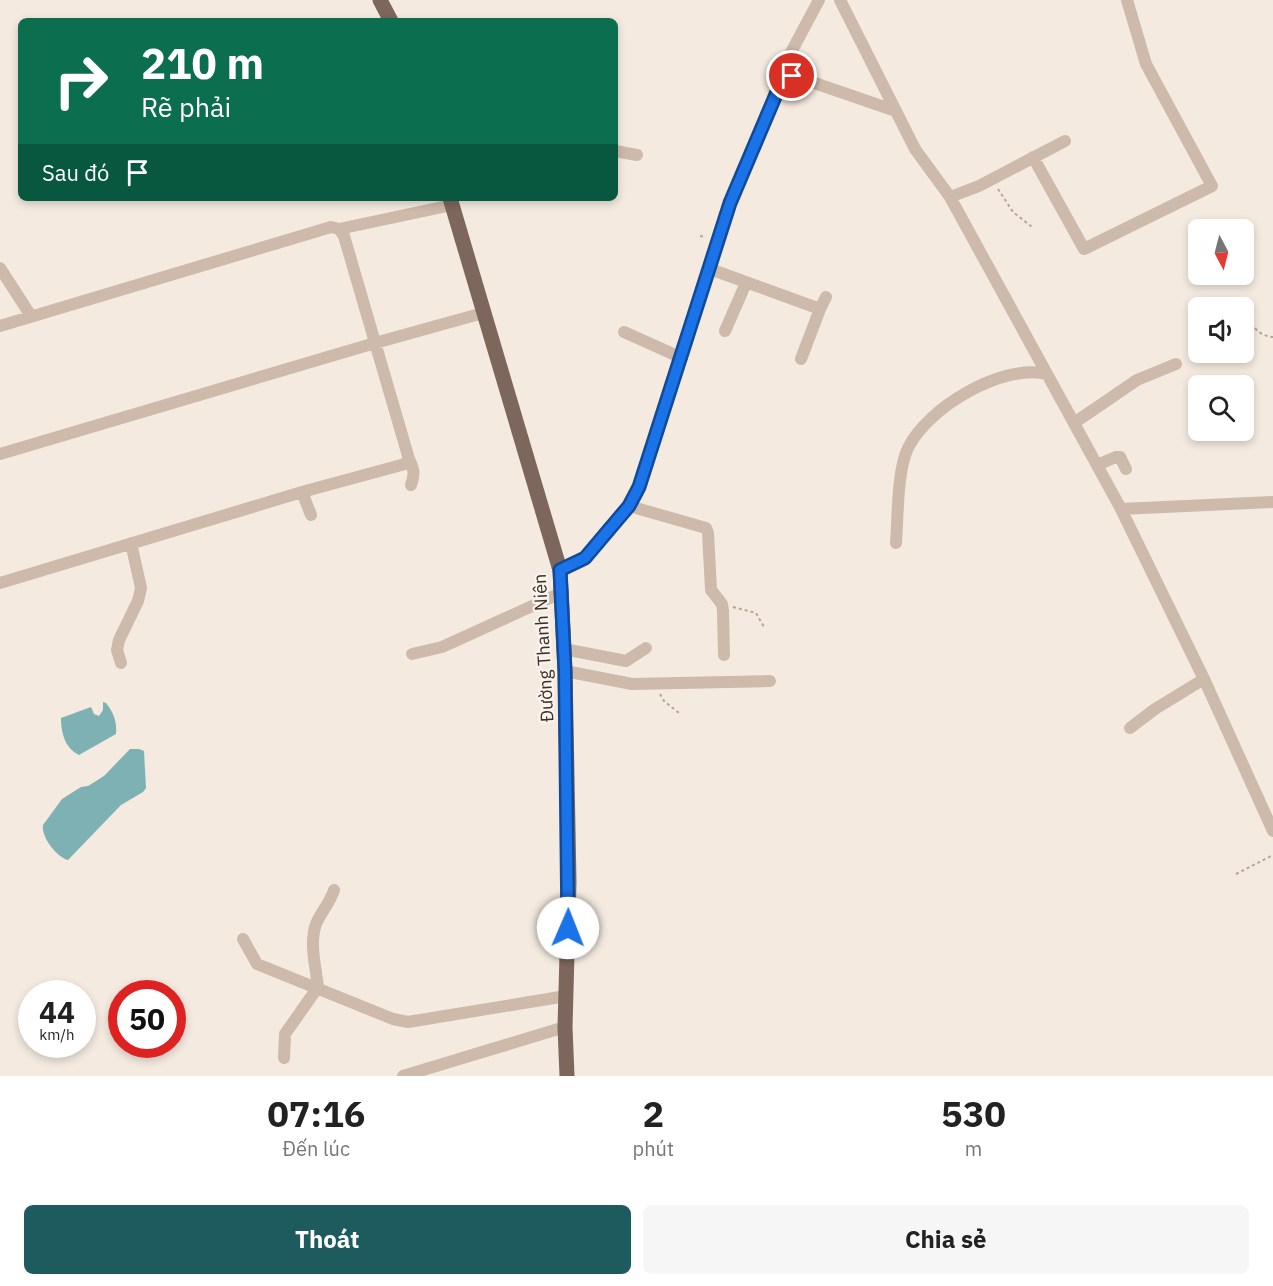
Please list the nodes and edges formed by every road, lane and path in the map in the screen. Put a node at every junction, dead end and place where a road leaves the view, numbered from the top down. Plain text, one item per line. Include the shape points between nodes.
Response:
1 (380, 0) edge
2 (819, 0) edge
3 (840, 0) edge
4 (1127, 0) edge
5 (386, 18) edge
6 (784, 78) junction
7 (896, 111) junction
8 (1065, 141) dead end
9 (618, 151) edge
10 (637, 154) dead end
11 (1033, 157) junction
12 (989, 179) junction
13 (950, 197) junction
14 (451, 202) edge
15 (1032, 226) dead end
16 (339, 229) junction
17 (0, 268) edge
18 (711, 270) junction
19 (746, 283) junction
20 (826, 297) dead end
21 (820, 309) junction
22 (483, 313) junction
23 (31, 316) junction
24 (0, 326) edge
25 (1254, 329) edge
26 (725, 331) dead end
27 (624, 332) dead end
28 (1273, 337) edge
29 (375, 343) junction
30 (681, 358) junction
31 (801, 359) dead end
32 (1176, 364) dead end
33 (1047, 374) junction
34 (1074, 423) junction
35 (0, 454) edge
36 (409, 459) junction
37 (1097, 465) junction
38 (1126, 468) dead end
39 (411, 484) dead end
40 (302, 492) junction
41 (1273, 502) edge
42 (629, 506) junction
43 (1121, 509) junction
44 (311, 515) dead end
45 (131, 543) junction
46 (896, 543) dead end
47 (560, 570) junction
48 (0, 583) edge
49 (563, 592) junction
50 (722, 604) junction
51 (764, 627) dead end
52 (646, 648) dead end
53 (564, 649) junction
54 (412, 654) dead end
55 (724, 655) dead end
56 (122, 663) dead end
57 (565, 671) junction
58 (1204, 679) junction
59 (770, 681) dead end
60 (654, 684) junction
61 (679, 713) dead end
62 (1131, 728) dead end
63 (1273, 831) edge
64 (1273, 855) edge
65 (1236, 874) dead end
66 (334, 890) dead end
67 (243, 939) dead end
68 (318, 987) junction
69 (566, 996) junction
70 (566, 1027) junction
71 (284, 1058) dead end
72 (403, 1076) edge
73 (567, 1076) edge

1 - 5 main road
2 - 6 street via 788,58
3 - 7 street
4 - 11 street via 1146,64 1212,186 1084,249
6 - 7 street via 797,76
6 - 18 street via 730,203
7 - 13 street via 915,149
8 - 11 street
9 - 10 street
11 - 12 street
12 - 13 street
12 - 15 path via 1013,212
13 - 33 street
14 - 16 street
14 - 22 main road, Đường Thanh Niên
16 - 23 street via 331,227
16 - 29 street
17 - 23 street
18 - 19 street
18 - 30 street
19 - 21 street
19 - 26 street
20 - 21 street
21 - 31 street
22 - 29 street
22 - 47 main road, Đường Thanh Niên
23 - 24 street
25 - 28 path
27 - 30 street
29 - 35 street
29 - 36 street
30 - 42 street via 639,487
32 - 34 street via 1137,380
33 - 34 street
33 - 46 street via 1025,372 996,379 953,401 920,430 908,448 903,467
34 - 37 street
36 - 39 street via 415,476
36 - 40 street via 405,464
37 - 38 street via 1120,457
37 - 43 street
40 - 44 street
40 - 45 street
41 - 43 street
42 - 47 street via 585,558
42 - 50 street via 706,528 711,590
43 - 58 street
45 - 48 street
45 - 56 street via 141,588 119,640 117,650
47 - 49 main road, Đường Thanh Niên
49 - 53 main road, Đường Thanh Niên
49 - 54 street via 442,647
50 - 51 path via 756,613
50 - 55 street
52 - 53 street via 626,662
53 - 57 main road, Đường Thanh Niên
57 - 60 street via 632,684
57 - 69 main road, Đường Thanh Niên
58 - 62 street
58 - 63 street
59 - 60 street
60 - 61 path via 664,701
64 - 65 path
66 - 68 street via 315,926
67 - 68 street via 257,964
68 - 69 street via 408,1022
68 - 71 street via 285,1034
69 - 70 main road, Đường Thanh Niên
70 - 72 street
70 - 73 main road, Đường Thanh Niên

